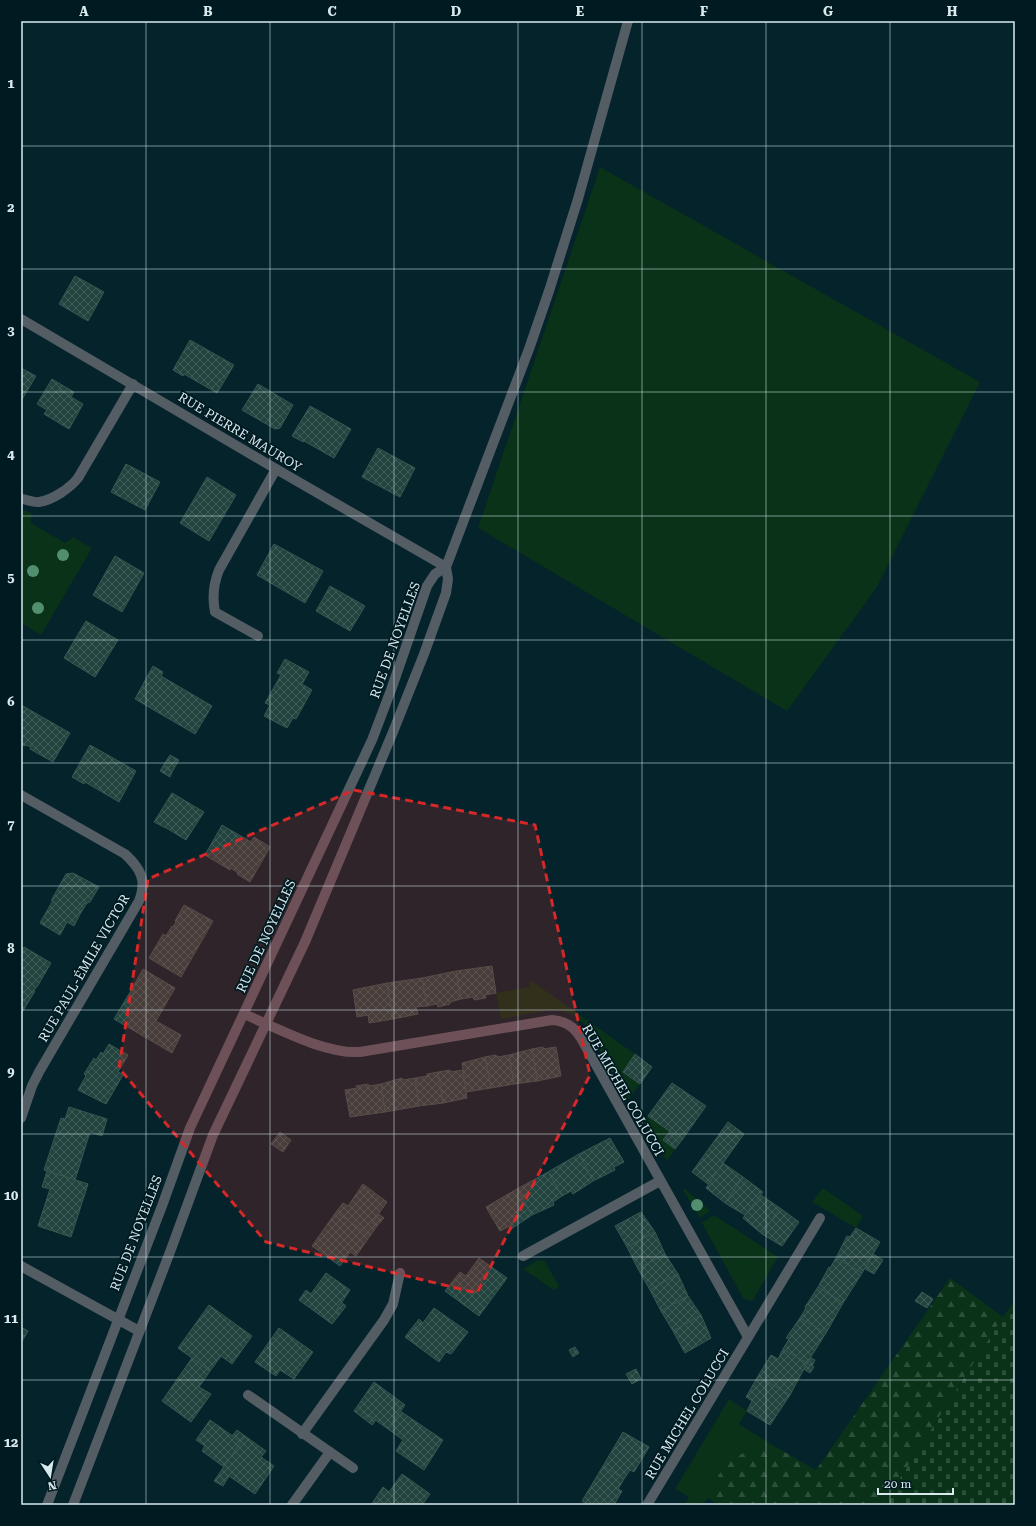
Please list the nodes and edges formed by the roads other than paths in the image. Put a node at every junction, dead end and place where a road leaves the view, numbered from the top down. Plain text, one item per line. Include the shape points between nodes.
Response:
1 (628, 21) edge
2 (21, 319) edge
3 (133, 384) junction
4 (276, 470) junction
5 (21, 499) edge
6 (446, 567) junction
7 (258, 636) dead end
8 (21, 795) edge
9 (244, 1014) junction
10 (266, 1023) junction
11 (21, 1118) edge
12 (660, 1181) junction
13 (820, 1218) dead end
14 (523, 1256) dead end
15 (21, 1266) edge
16 (400, 1273) dead end
17 (117, 1320) junction
18 (140, 1331) junction
19 (748, 1337) junction
20 (248, 1395) dead end
21 (302, 1434) junction
22 (330, 1452) junction
23 (353, 1468) dead end
24 (47, 1505) edge
25 (72, 1505) edge
26 (292, 1505) edge
27 (647, 1505) edge

1 - 6 street via 580,192 544,305
2 - 3 street, RUE PIERRE MAUROY
3 - 4 street, RUE PIERRE MAUROY
3 - 5 street via 72,486 40,502
4 - 6 street, RUE PIERRE MAUROY
4 - 7 street via 222,565 213,592 215,612
6 - 9 street, RUE DE NOYELLES via 435,574 427,586 372,740
6 - 10 street via 446,593 424,654 324,897
8 - 11 street, RUE PAUL-ÉMILE VICTOR via 125,854 141,872 142,882 139,901 39,1072
9 - 10 street, RUE MICHEL COLUCCI
9 - 17 street, RUE DE NOYELLES via 190,1128
10 - 12 street, RUE MICHEL COLUCCI via 326,1048 349,1053 538,1022 560,1021 575,1029 581,1038
10 - 18 street via 213,1135
12 - 14 street
12 - 19 street, RUE MICHEL COLUCCI
13 - 19 street, RUE MICHEL COLUCCI
15 - 17 street
16 - 21 street via 393,1304 384,1320
17 - 18 street
17 - 24 street, RUE DE NOYELLES
18 - 25 street
19 - 27 street, RUE MICHEL COLUCCI
20 - 21 street
21 - 22 street
22 - 23 street
22 - 26 street

